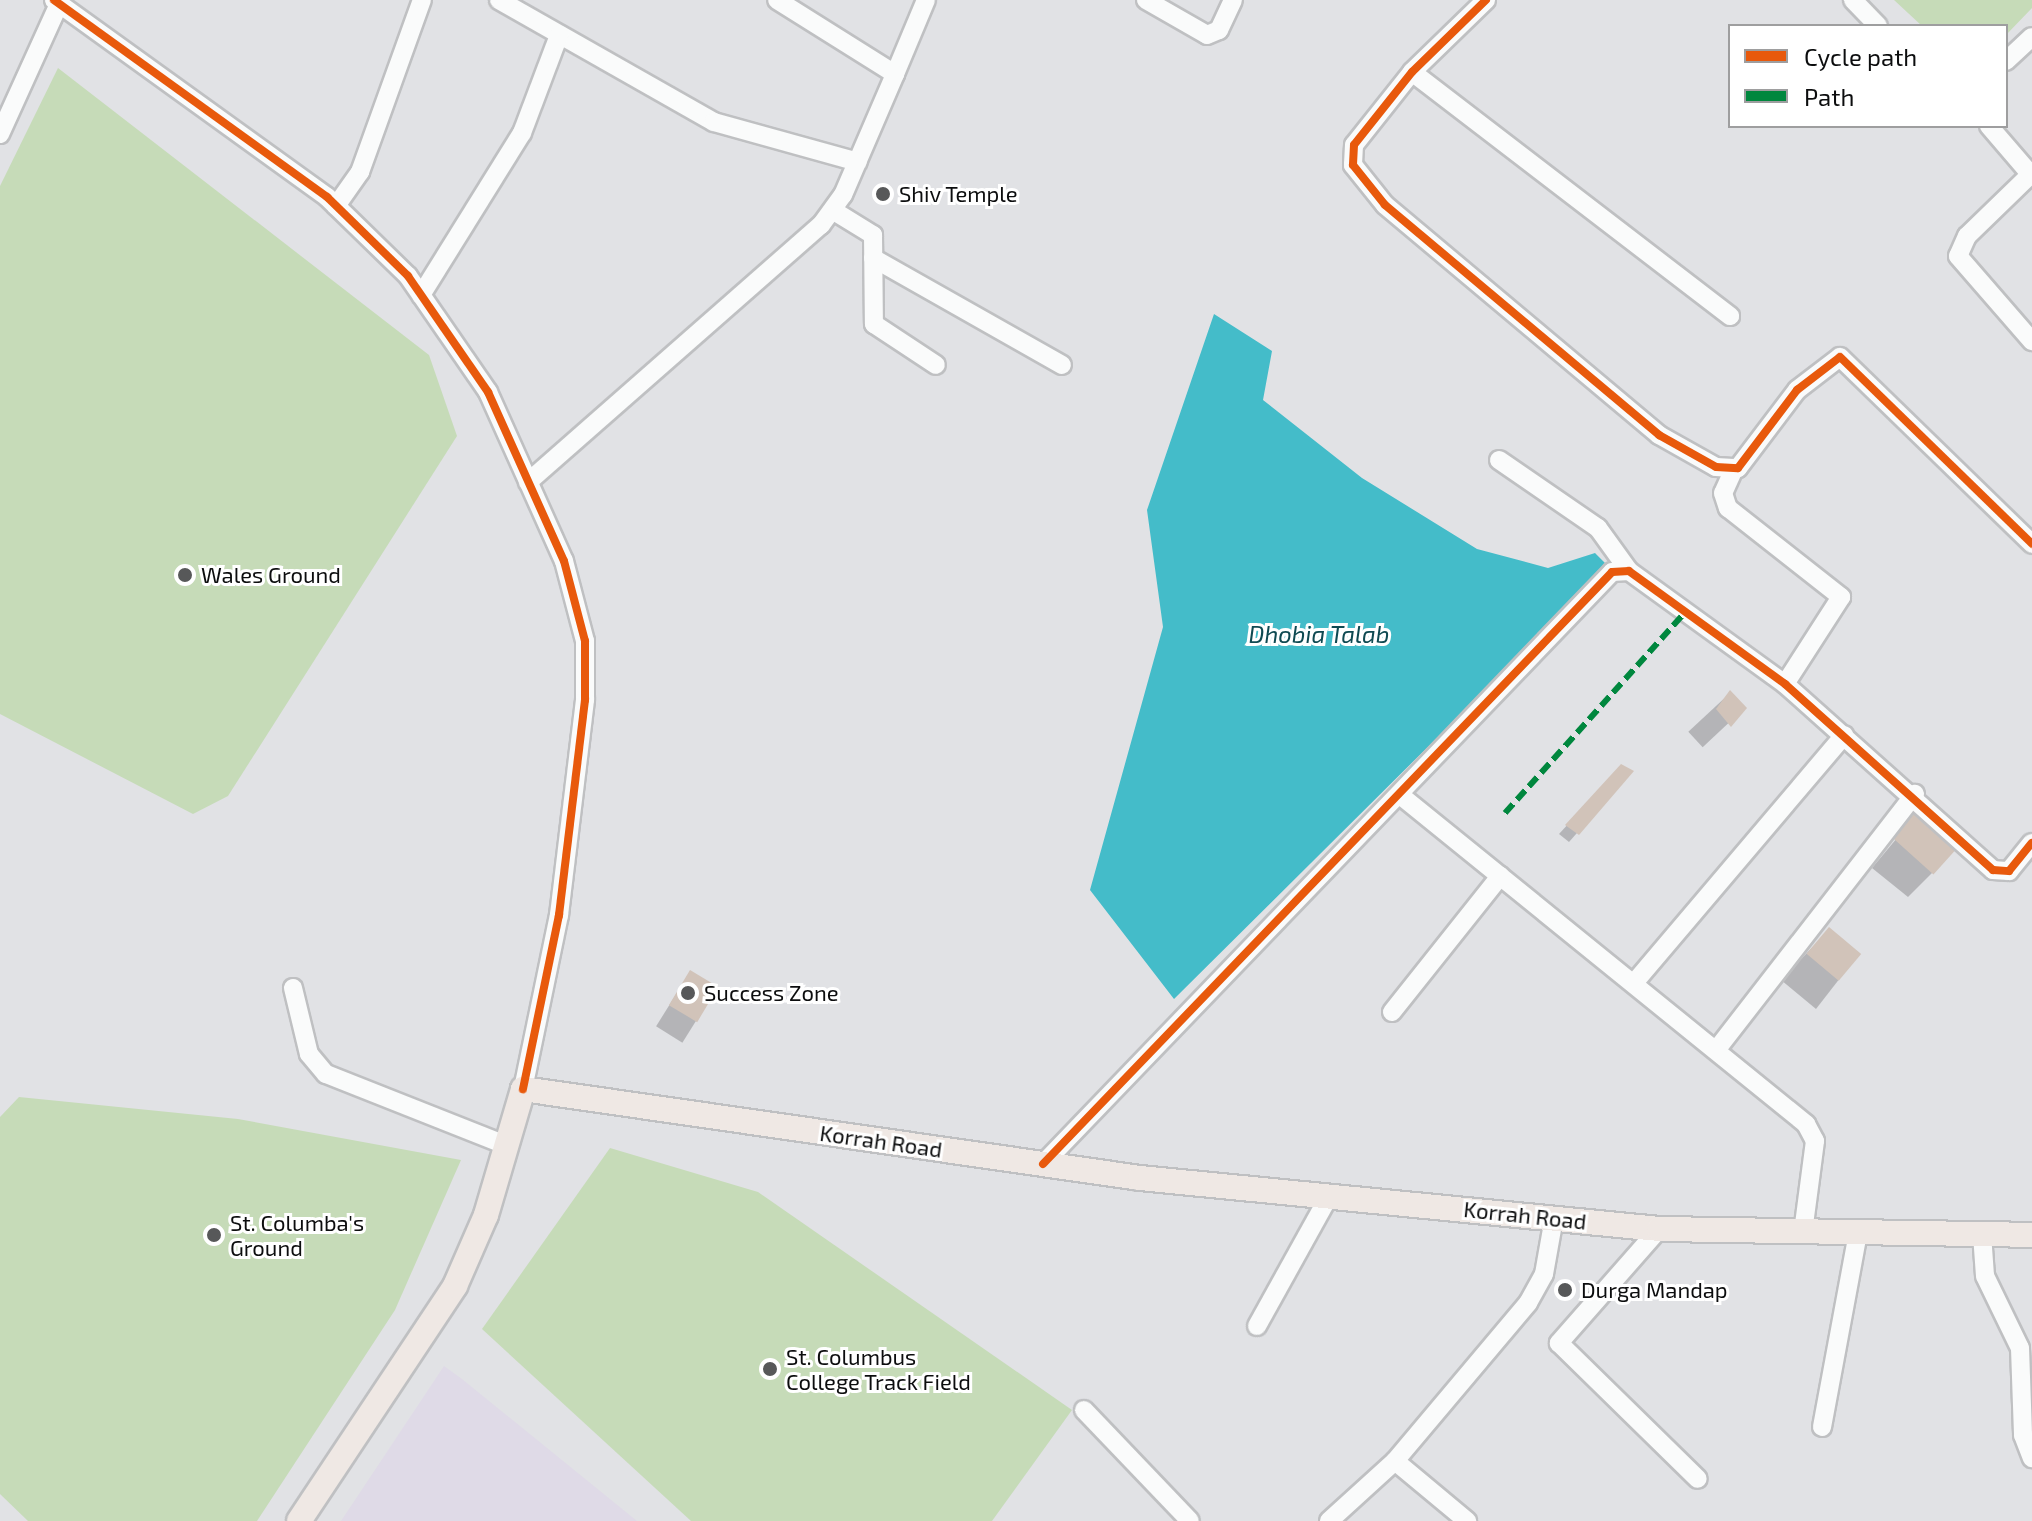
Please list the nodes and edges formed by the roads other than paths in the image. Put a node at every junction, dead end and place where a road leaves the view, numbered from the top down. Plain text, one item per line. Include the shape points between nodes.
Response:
1 (422, 0) edge
2 (499, 0) edge
3 (777, 0) edge
4 (926, 0) edge
5 (1146, 0) edge
6 (1233, 0) edge
7 (1486, 0) edge
8 (1853, 0) edge
9 (57, 2) edge
10 (1876, 24) edge
11 (559, 35) junction
12 (2032, 37) edge
13 (2008, 59) edge
14 (1412, 72) junction
15 (895, 74) junction
16 (1991, 128) edge
17 (0, 134) edge
18 (858, 162) junction
19 (2031, 175) edge
20 (336, 206) junction
21 (834, 211) junction
22 (873, 258) junction
23 (421, 295) junction
24 (1730, 316) dead end
25 (2032, 341) edge
26 (936, 365) dead end
27 (1062, 365) dead end
28 (1499, 460) dead end
29 (1733, 471) junction
30 (528, 482) junction
31 (2032, 544) edge
32 (1629, 571) junction
33 (1785, 684) junction
34 (1844, 735) junction
35 (1915, 794) junction
36 (1400, 795) junction
37 (2032, 843) edge
38 (1500, 876) junction
39 (1634, 983) junction
40 (293, 988) dead end
41 (1392, 1012) dead end
42 (1717, 1049) junction
43 (523, 1089) junction
44 (508, 1146) junction
45 (1043, 1164) junction
46 (1329, 1196) junction
47 (1554, 1218) junction
48 (1659, 1229) junction
49 (1803, 1232) junction
50 (1858, 1233) junction
51 (1982, 1234) junction
52 (2032, 1235) edge
53 (1257, 1326) dead end
54 (1084, 1410) dead end
55 (1822, 1427) dead end
56 (2032, 1458) edge
57 (1395, 1461) junction
58 (1698, 1479) dead end
59 (299, 1521) edge
60 (1190, 1521) edge
61 (1329, 1521) edge
62 (1467, 1521) edge

1 - 20 street via 360,172
2 - 11 street
3 - 15 street
4 - 15 street
5 - 6 street via 1207,35 1219,30
7 - 14 street
8 - 10 street
9 - 17 street
9 - 20 street
11 - 18 street via 737,132
11 - 23 street via 522,133
12 - 13 street
14 - 24 street
14 - 29 street via 1354,145 1360,175 1385,205 1659,435
15 - 18 street
16 - 19 street
18 - 21 street
19 - 25 street via 1967,236 1958,256
20 - 23 street
21 - 22 street via 870,230
21 - 30 street
22 - 26 street via 874,324
22 - 27 street
23 - 30 street via 488,392
28 - 32 street via 1590,522
29 - 31 street via 1797,390 1840,357
29 - 33 street via 1723,493 1728,508 1841,597
30 - 43 street via 564,561 581,628 585,700 559,915
32 - 33 street
32 - 36 street via 1608,575
33 - 34 street
34 - 35 street
34 - 39 street
35 - 37 street via 1998,872 2009,871
35 - 42 street
36 - 38 street
36 - 45 street
38 - 39 street
38 - 41 street
39 - 42 street
40 - 44 street via 309,1054 326,1074
42 - 49 street via 1812,1132
43 - 44 main road
43 - 45 main road, Korrah Road
44 - 59 main road via 455,1286
45 - 46 main road, Korrah Road
46 - 47 main road, Korrah Road
46 - 53 street
47 - 48 main road, Korrah Road
47 - 57 street via 1537,1289
48 - 49 main road, Korrah Road via 1762,1227
48 - 58 street via 1559,1343
49 - 50 main road, Korrah Road
50 - 51 main road, Korrah Road
50 - 55 street
51 - 52 main road, Korrah Road
51 - 56 street via 1985,1276 2020,1348 2023,1435
54 - 60 street
57 - 61 street
57 - 62 street

